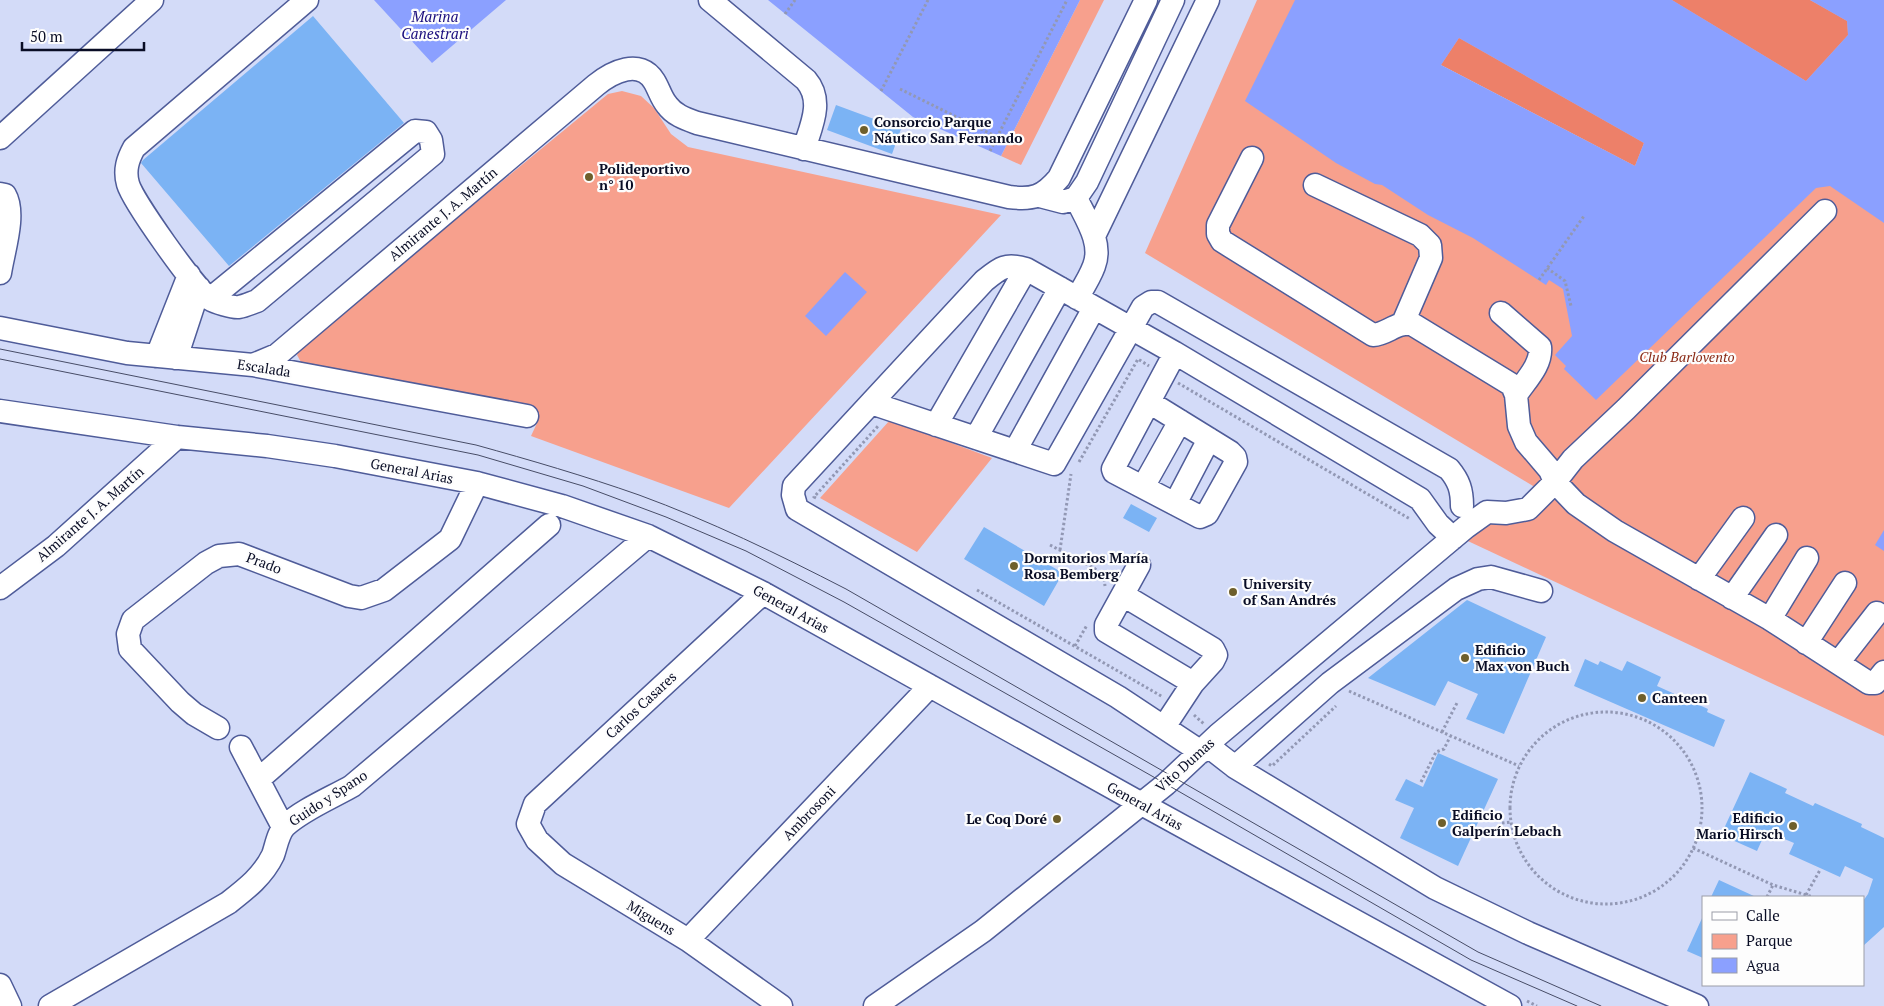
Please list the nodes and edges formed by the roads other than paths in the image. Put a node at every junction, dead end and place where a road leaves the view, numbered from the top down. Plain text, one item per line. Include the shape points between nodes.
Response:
1 (152, 0) edge
2 (307, 0) edge
3 (710, 0) edge
4 (1146, 0) edge
5 (1173, 0) edge
6 (1208, 0) edge
7 (0, 138) edge
8 (804, 148) junction
9 (1252, 158) dead end
10 (1315, 184) dead end
11 (2, 193) edge
12 (1040, 196) junction
13 (1076, 198) junction
14 (1825, 211) dead end
15 (1094, 236) junction
16 (1026, 269) junction
17 (0, 273) edge
18 (984, 281) junction
19 (200, 288) junction
20 (1009, 298) junction
21 (1077, 298) junction
22 (1501, 313) dead end
23 (1403, 323) junction
24 (0, 328) edge
25 (1130, 328) junction
26 (1175, 353) junction
27 (166, 357) junction
28 (253, 365) junction
29 (1516, 395) junction
30 (1150, 402) junction
31 (0, 411) edge
32 (876, 413) junction
33 (527, 416) dead end
34 (1180, 421) junction
35 (936, 425) junction
36 (177, 436) junction
37 (976, 438) junction
38 (1209, 439) junction
39 (1015, 451) junction
40 (1555, 482) junction
41 (477, 483) junction
42 (1143, 487) junction
43 (1420, 499) junction
44 (1175, 504) junction
45 (1476, 512) junction
46 (1743, 518) dead end
47 (549, 525) dead end
48 (1776, 535) dead end
49 (648, 536) junction
50 (1453, 538) junction
51 (1806, 558) dead end
52 (1139, 565) dead end
53 (1699, 579) junction
54 (1845, 583) dead end
55 (0, 588) edge
56 (1540, 591) dead end
57 (763, 593) junction
58 (1113, 595) junction
59 (1732, 598) junction
60 (1876, 613) dead end
61 (1770, 619) junction
62 (1806, 643) junction
63 (1838, 663) junction
64 (1884, 672) edge
65 (1192, 683) junction
66 (930, 686) junction
67 (1164, 727) junction
68 (218, 728) dead end
69 (1209, 744) junction
70 (241, 747) dead end
71 (1235, 767) junction
72 (259, 779) junction
73 (1140, 804) junction
74 (528, 824) joint
75 (283, 827) junction
76 (688, 940) junction
77 (0, 985) edge
78 (10, 1006) edge
79 (50, 1006) edge
80 (781, 1006) edge
81 (875, 1006) edge
82 (1510, 1006) edge
83 (1697, 1006) edge

1 - 7 street
2 - 19 street via 134,148 127,161 127,183 136,201
3 - 8 street via 812,87 816,107
4 - 12 street via 1059,178
5 - 13 street via 1087,182
6 - 15 street
8 - 12 street via 1009,197 1026,199
8 - 28 street, Almirante J. A. Martín via 683,118 667,105 653,79 644,71 633,68 608,75 277,355
9 - 23 street via 1218,226 1222,241 1373,335
10 - 23 street via 1420,235 1430,245 1431,258
11 - 17 street via 9,203 10,216
12 - 13 street via 1063,202
13 - 15 street
14 - 40 street via 1573,459
15 - 21 street via 1097,256 1094,268
16 - 18 street via 1002,267
16 - 20 street
16 - 21 street
18 - 20 street
18 - 32 street
19 - 19 street via 237,307 257,300 433,154 426,132 415,131
19 - 27 street
20 - 35 street
21 - 25 street
21 - 37 street
21 - 39 street
22 - 29 street via 1540,347 1541,356
23 - 29 street via 1412,324 1512,384
24 - 27 street, Escalada via 127,353
25 - 26 street
25 - 39 street via 1054,464
25 - 45 street via 1143,307 1158,302 1449,468
26 - 30 street
26 - 43 street
27 - 28 street, Escalada
28 - 33 street, Escalada
29 - 40 street via 1518,426
30 - 34 street
30 - 42 street via 1113,468 1114,472
31 - 36 street, General Arias
32 - 35 street
32 - 67 street via 794,486 798,509
34 - 38 street
34 - 42 street
35 - 37 street
36 - 41 street, General Arias via 306,452
36 - 55 street, Almirante J. A. Martín via 56,546
37 - 39 street
38 - 44 street
38 - 44 street via 1230,452 1236,462 1207,514 1200,517
40 - 45 street via 1528,509 1506,513
40 - 53 street via 1576,504 1615,531
41 - 49 street, General Arias via 562,506
41 - 68 street, Prado via 450,539 384,590 361,598 349,596 239,554 219,556 132,620 128,634 130,649 180,702
42 - 44 street
43 - 45 street
43 - 50 street
45 - 50 street, Vito Dumas
46 - 53 street
47 - 72 street
48 - 59 street
49 - 57 street, General Arias
49 - 75 street, Guido y Spano via 352,786
50 - 69 street, Vito Dumas
51 - 61 street
52 - 58 street
53 - 59 street
54 - 62 street
56 - 71 street via 1491,577 1478,578 1456,589 1330,683
57 - 66 street, General Arias
57 - 74 street, Carlos Casares via 536,804
58 - 65 street via 1106,631
58 - 65 street via 1213,649 1216,655 1213,661
59 - 61 street
60 - 63 street
61 - 62 street
62 - 63 street
63 - 64 street via 1869,683 1875,683
65 - 67 street
66 - 73 street, General Arias
66 - 76 street, Ambrosoni
67 - 69 street
69 - 71 street
69 - 73 street, Vito Dumas
70 - 72 street
71 - 83 street via 1436,888 1528,933
72 - 75 street
73 - 81 street, Vito Dumas via 983,931
73 - 82 street, General Arias
74 - 76 street, Miguens via 537,840 563,864
75 - 79 street, Guido y Spano via 272,856 252,885 228,903
76 - 80 street, Miguens
77 - 78 street

